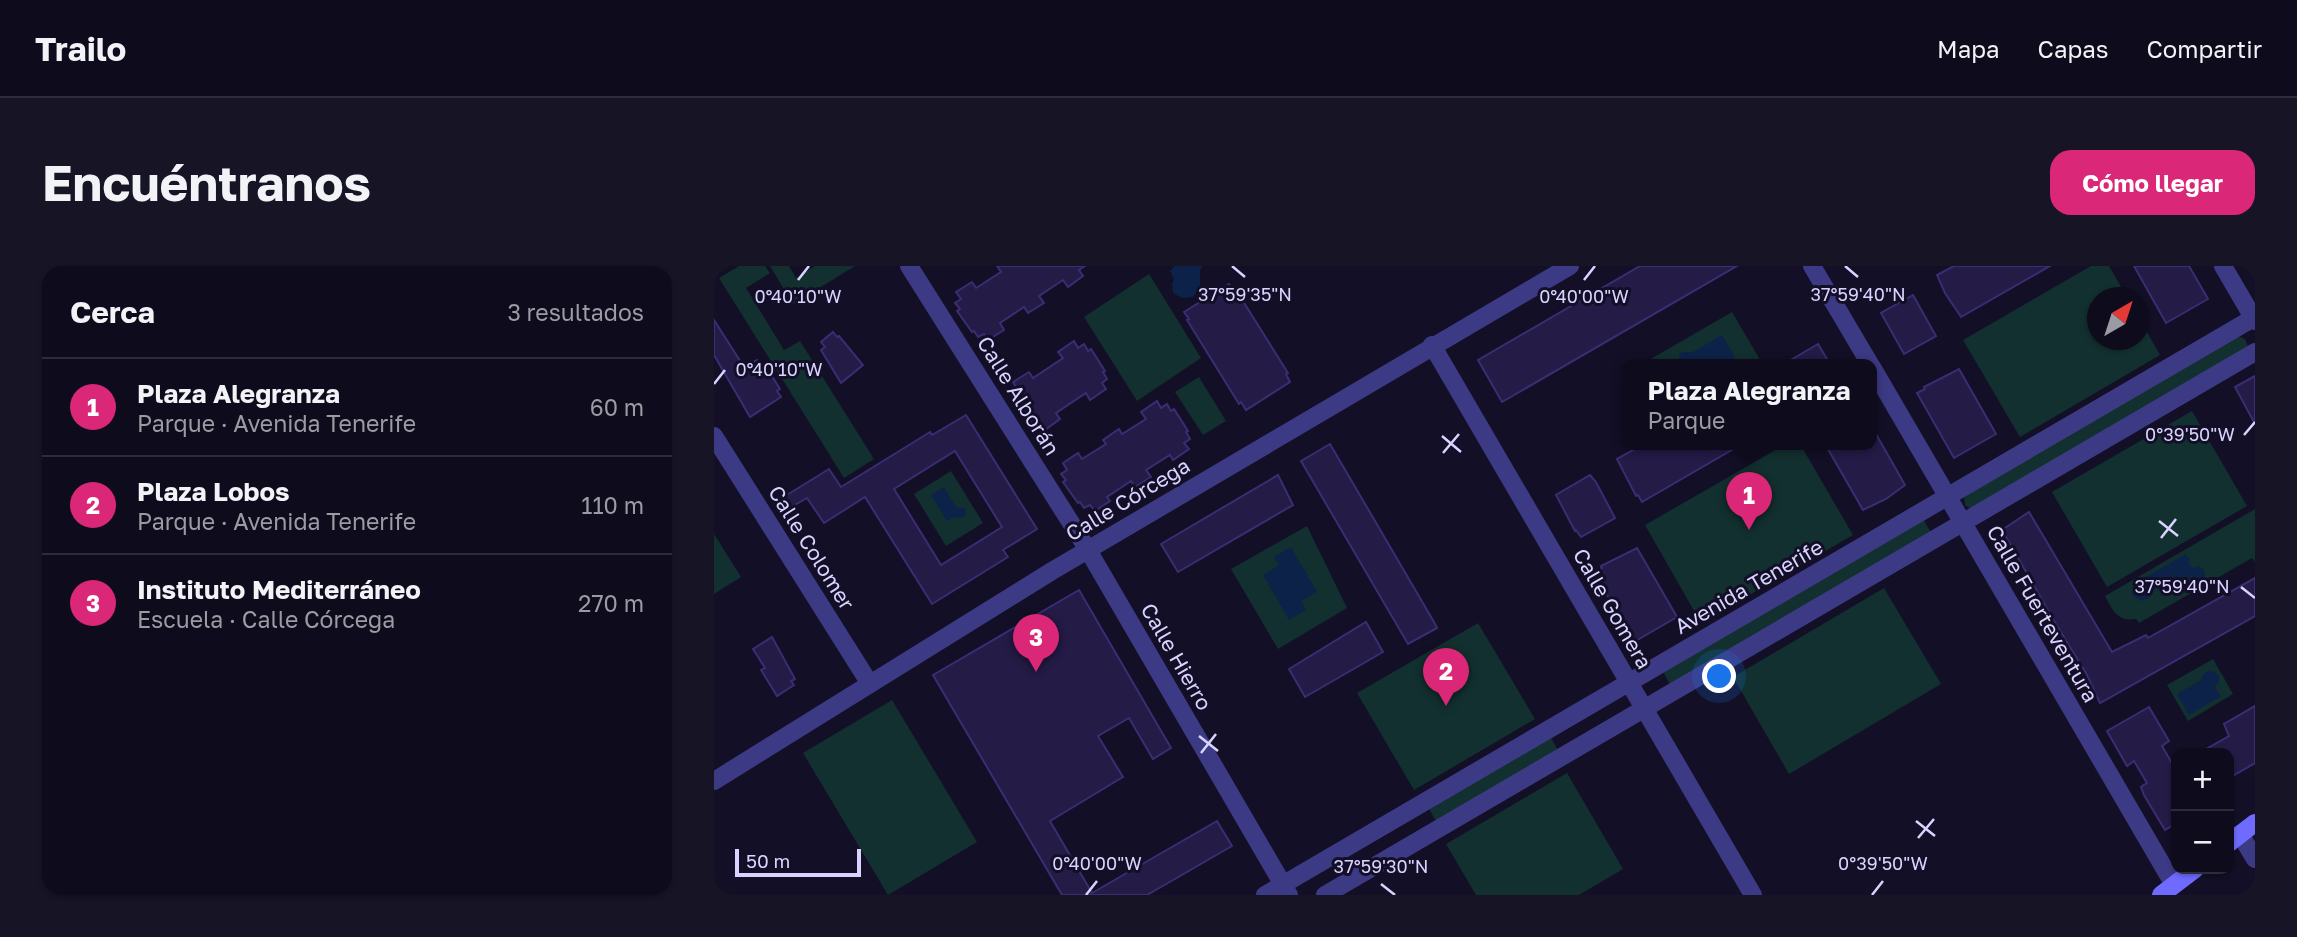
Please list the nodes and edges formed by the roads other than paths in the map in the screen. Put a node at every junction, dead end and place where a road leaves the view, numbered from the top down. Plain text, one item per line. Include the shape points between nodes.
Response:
1 (909, 266) edge
2 (1570, 266) edge
3 (1812, 266) edge
4 (2223, 266) edge
5 (2254, 319) edge
6 (1432, 345) junction
7 (2255, 352) edge
8 (1867, 359) edge
9 (1877, 375) edge
10 (714, 436) edge
11 (1947, 497) junction
12 (1962, 523) junction
13 (1088, 550) junction
14 (1629, 683) junction
15 (870, 684) junction
16 (1644, 709) junction
17 (714, 781) edge
18 (2255, 823) edge
19 (2234, 839) edge
20 (2255, 859) edge
21 (2189, 874) edge
22 (1286, 890) edge
23 (2168, 890) edge
24 (1265, 895) edge
25 (1325, 895) edge
26 (1753, 895) edge

1 - 13 street, Calle Alborán
2 - 6 street, Calle Córcega
3 - 8 street, Calle Fuerteventura
4 - 5 street
5 - 11 street, Avenida Tenerife
6 - 13 street, Calle Córcega
6 - 14 street, Calle Gomera
7 - 12 street
9 - 11 street, Calle Fuerteventura
10 - 15 street, Calle Colomer
11 - 12 street, Calle Fuerteventura
11 - 14 street, Avenida Tenerife
12 - 16 street
12 - 23 street, Calle Fuerteventura
13 - 15 street, Calle Córcega
13 - 22 street, Calle Hierro
14 - 16 street, Calle Gomera
14 - 22 street, Avenida Tenerife
15 - 17 street, Calle Córcega
16 - 25 street
16 - 26 street, Calle Gomera
18 - 19 main road
19 - 20 street
21 - 23 main road
22 - 24 street, Avenida Tenerife

